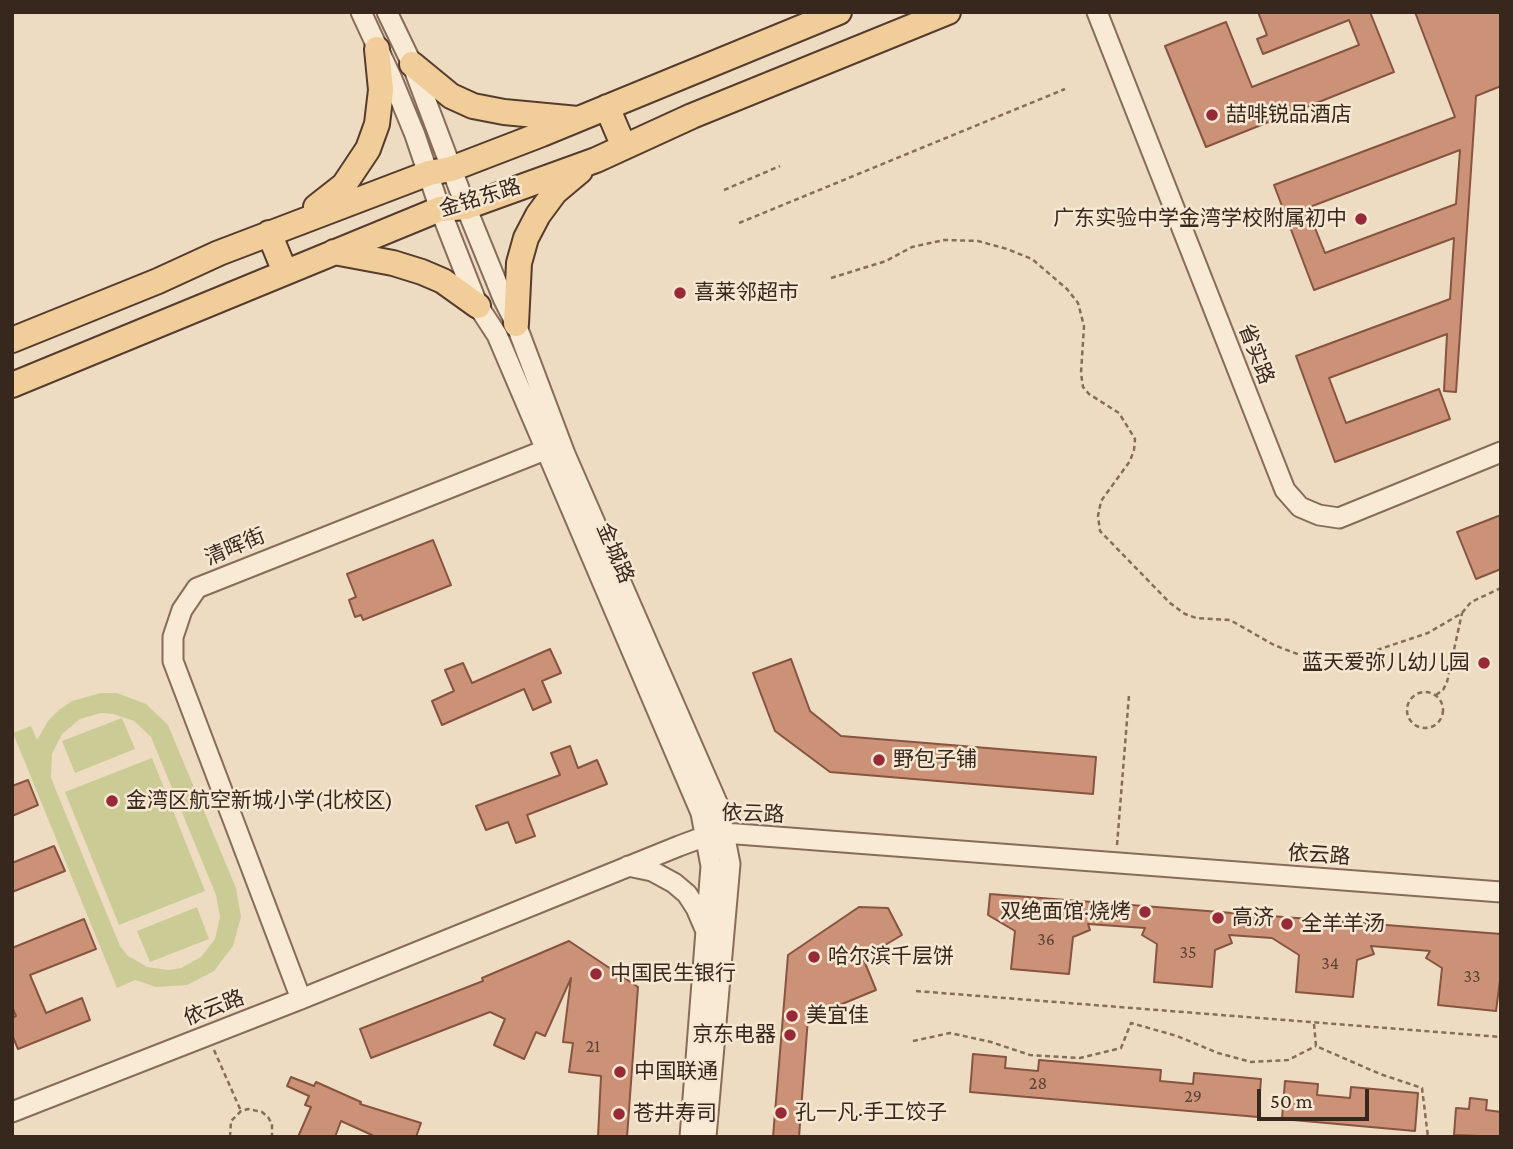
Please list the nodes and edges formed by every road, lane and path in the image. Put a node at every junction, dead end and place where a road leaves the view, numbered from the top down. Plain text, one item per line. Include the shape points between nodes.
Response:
1 (361, 12) edge
2 (387, 12) edge
3 (839, 12) edge
4 (948, 12) edge
5 (1097, 12) edge
6 (377, 49) junction
7 (412, 64) junction
8 (1065, 89) dead end
9 (607, 107) junction
10 (579, 119) junction
11 (624, 147) junction
12 (596, 160) junction
13 (780, 166) dead end
14 (440, 171) junction
15 (724, 190) dead end
16 (466, 207) junction
17 (440, 209) junction
18 (297, 222) junction
19 (739, 223) dead end
20 (269, 233) junction
21 (334, 252) junction
22 (285, 272) junction
23 (831, 278) dead end
24 (478, 306) junction
25 (516, 324) junction
26 (12, 341) edge
27 (12, 385) edge
28 (545, 450) junction
29 (1501, 452) edge
30 (1501, 588) edge
31 (1462, 613) junction
32 (1129, 695) dead end
33 (1436, 695) junction
34 (715, 834) junction
35 (1115, 862) junction
36 (628, 866) junction
37 (1501, 892) edge
38 (706, 930) junction
39 (916, 991) dead end
40 (301, 999) junction
41 (1314, 1023) junction
42 (207, 1035) junction
43 (1501, 1037) edge
44 (913, 1041) dead end
45 (1316, 1046) junction
46 (241, 1111) junction
47 (12, 1112) edge
48 (230, 1137) edge
49 (272, 1137) edge
50 (690, 1137) edge
51 (706, 1137) edge
52 (1428, 1137) edge

1 - 6 street, 金城路
2 - 7 street, 金城路
3 - 9 main road, 金铭东路
4 - 11 main road, 金铭东路
5 - 29 street, 省实路 via 1285,491 1300,507 1339,517
6 - 14 street, 金城路
6 - 18 main road via 381,90 368,149 344,185
7 - 10 main road via 451,96 473,106
7 - 14 street, 金城路
8 - 19 path
9 - 10 main road, 金铭东路
9 - 11 main road
10 - 14 main road, 金铭东路
11 - 12 main road, 金铭东路
12 - 16 main road, 金铭东路
12 - 25 main road via 555,192 526,239 519,263
13 - 15 path
14 - 16 street, 金城路
14 - 17 street, 金城路
14 - 18 main road, 金铭东路
16 - 17 main road, 金铭东路
16 - 25 street, 金城路
17 - 21 main road, 金铭东路
17 - 24 street, 金城路
18 - 20 main road, 金铭东路
20 - 22 main road
20 - 26 main road, 金铭东路
21 - 22 main road, 金铭东路
21 - 24 main road via 422,272
22 - 27 main road, 金铭东路
23 - 31 path via 886,261 912,247 944,240 978,241 1032,259 1068,289 1078,303 1084,326 1083,387 1119,414 1135,439 1135,450 1101,501 1100,531 1185,614 1230,620 1300,655 1334,657 1394,646
24 - 28 street, 金城路 via 497,335
25 - 34 street, 金城路 via 565,454 719,807
28 - 34 street, 金城路
28 - 40 street, 清晖街 via 197,588 182,610 173,637 173,661
30 - 31 path via 1471,602
31 - 33 path via 1447,682
32 - 35 path
33 - 33 path via 1424,692 1409,699 1406,711 1410,722 1427,728 1438,723 1443,705
34 - 35 street, 依云路
34 - 36 street, 依云路
34 - 38 street, 金城路
34 - 51 street, 金城路 via 730,864
35 - 37 street, 依云路
36 - 38 street via 652,871 674,883 687,894
36 - 40 street, 依云路
38 - 50 street, 金城路
39 - 41 path
40 - 42 street, 依云路
41 - 43 path
41 - 45 path
42 - 46 path
42 - 47 street, 依云路
44 - 45 path via 950,1033 1030,1055 1080,1058 1121,1048 1131,1023 1251,1062 1288,1060
45 - 52 path via 1422,1088
46 - 48 path via 231,1121
46 - 49 path via 262,1112 272,1124

